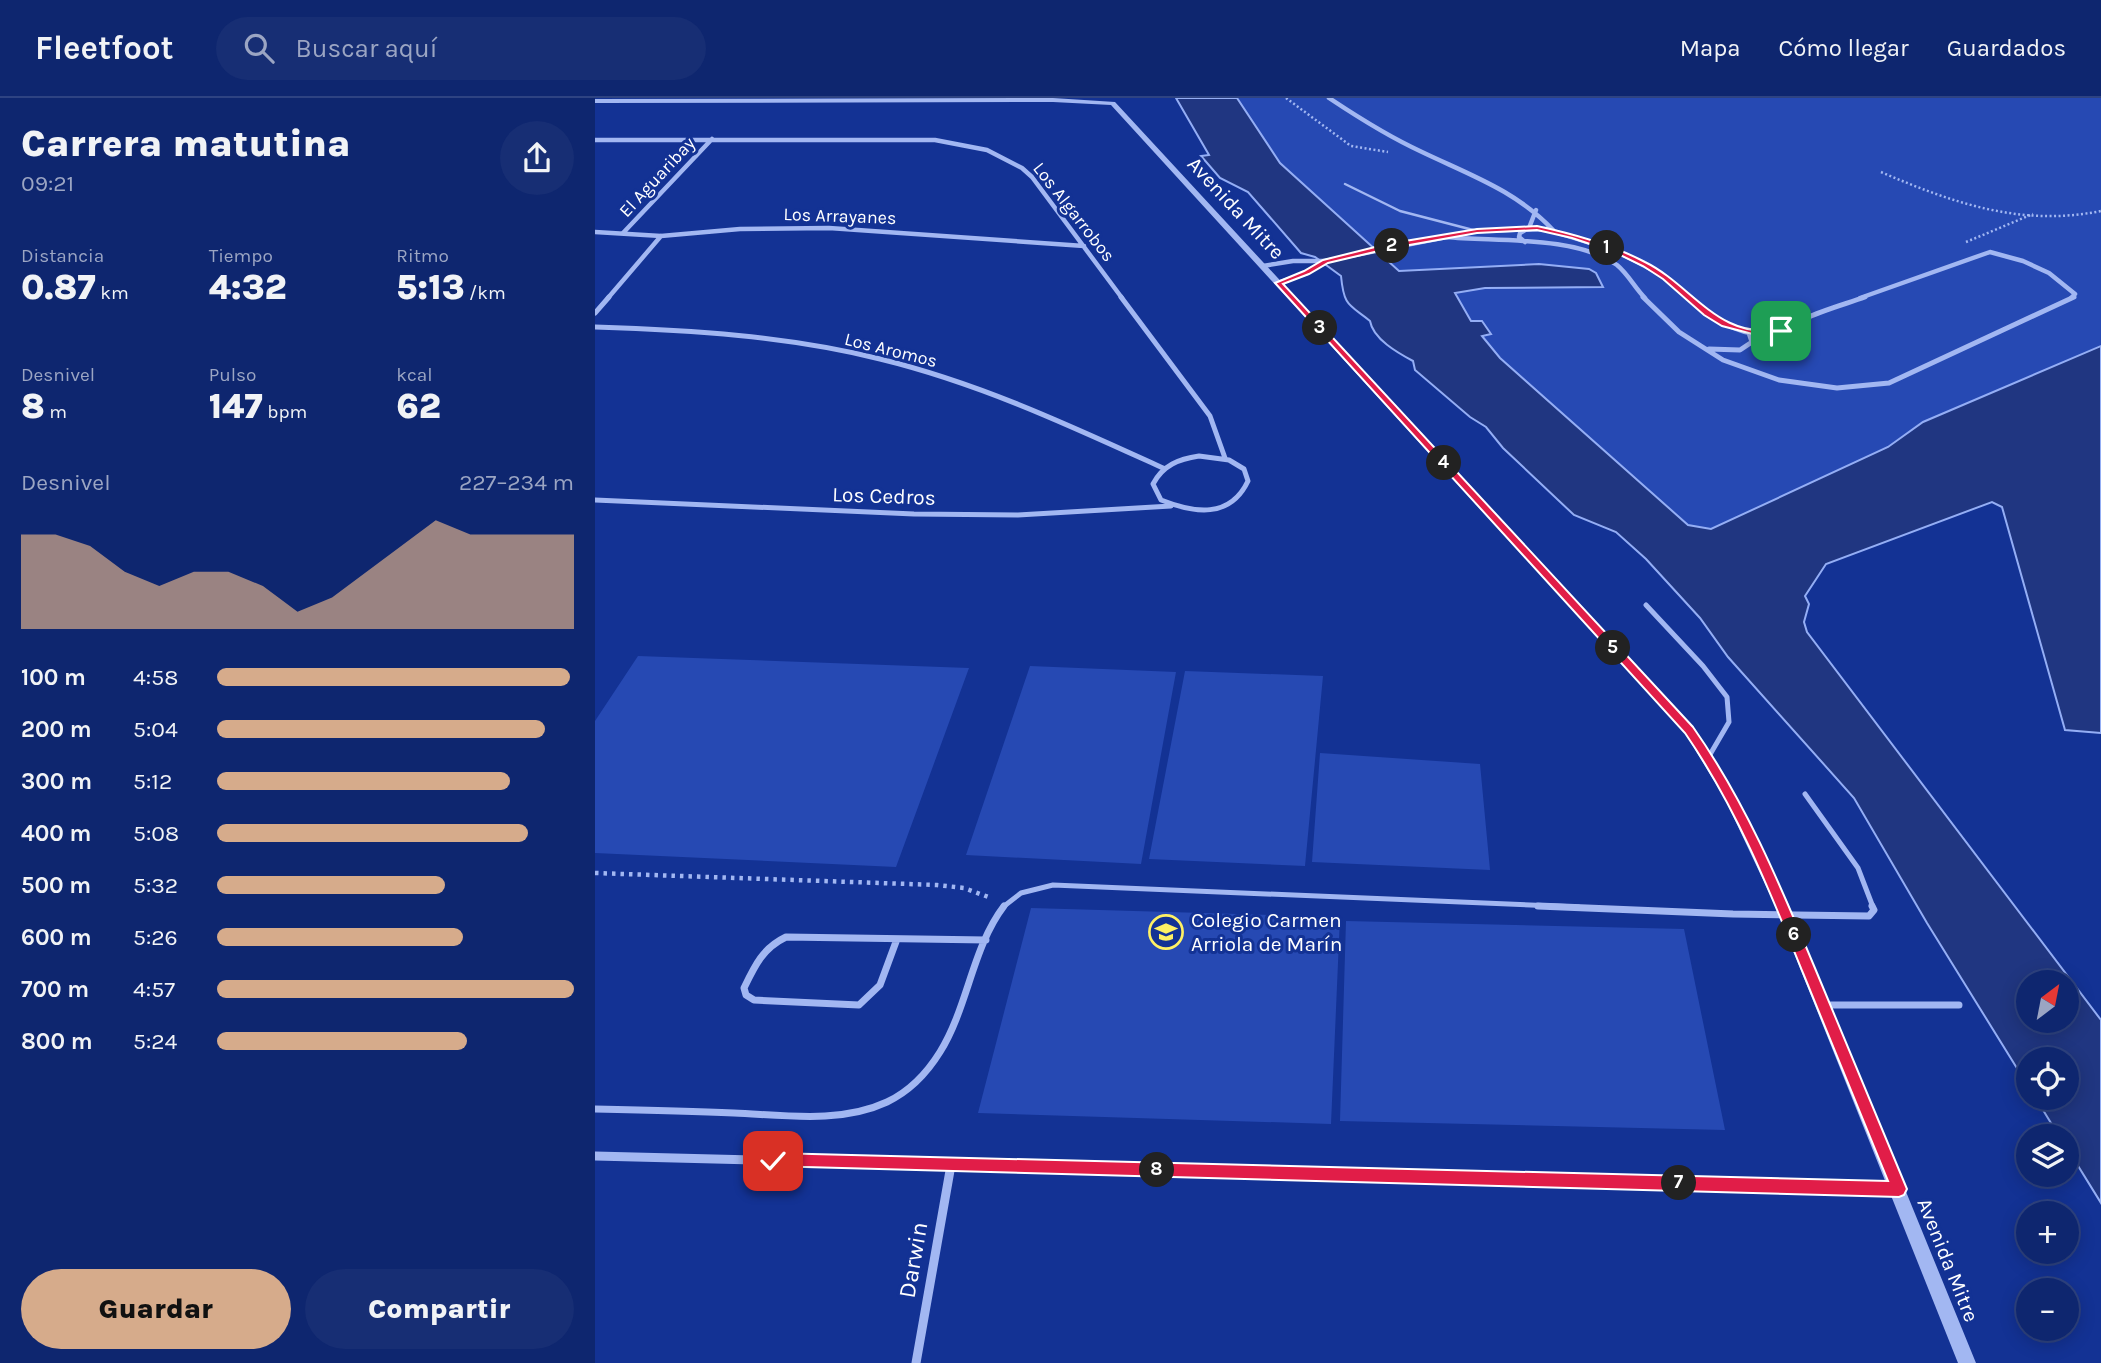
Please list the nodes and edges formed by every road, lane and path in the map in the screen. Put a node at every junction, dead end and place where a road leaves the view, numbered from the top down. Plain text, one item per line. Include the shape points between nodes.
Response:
1 (1286, 98) edge
2 (1329, 98) edge
3 (595, 101) edge
4 (712, 139) junction
5 (595, 140) edge
6 (1420, 151) junction
7 (1881, 172) dead end
8 (1345, 184) dead end
9 (1536, 210) junction
10 (2101, 211) edge
11 (2033, 214) junction
12 (1529, 228) junction
13 (1477, 231) junction
14 (595, 232) edge
15 (1554, 232) junction
16 (623, 233) junction
17 (661, 236) junction
18 (1446, 237) junction
19 (1526, 243) junction
20 (1540, 244) junction
21 (1084, 246) junction
22 (1990, 252) junction
23 (1328, 260) junction
24 (1263, 266) junction
25 (1278, 283) junction
26 (595, 313) edge
27 (595, 327) edge
28 (1749, 333) junction
29 (1701, 348) junction
30 (1225, 458) junction
31 (1163, 468) junction
32 (595, 500) edge
33 (1171, 506) junction
34 (1646, 605) dead end
35 (1708, 758) junction
36 (1805, 794) dead end
37 (595, 873) edge
38 (1004, 905) junction
39 (1786, 915) junction
40 (897, 939) junction
41 (986, 940) junction
42 (1823, 1005) junction
43 (1959, 1005) dead end
44 (595, 1108) edge
45 (595, 1156) edge
46 (951, 1165) junction
47 (1899, 1189) junction
48 (916, 1363) edge
49 (1967, 1363) edge

1 - 6 path via 1351,146
2 - 6 street
3 - 24 street, Avenida Mitre via 1108,101
4 - 5 street, Los Algarrobos
4 - 16 street, El Aguaribay
4 - 21 street, Los Algarrobos via 935,140 984,149 1026,170
6 - 9 street via 1470,171
7 - 11 path via 1969,208
8 - 13 lane via 1400,211
9 - 12 street
9 - 15 street
10 - 11 path
11 - 22 path via 1966,242
12 - 13 street
12 - 15 street
12 - 19 street via 1519,237
13 - 18 street
14 - 16 street, Los Arrayanes
15 - 20 street via 1552,239
15 - 28 street via 1645,265 1666,277 1707,314
16 - 17 street, Los Arrayanes
17 - 21 street, Los Arrayanes via 829,228
17 - 26 street
18 - 19 street
18 - 23 street
19 - 20 street
20 - 29 street via 1585,251 1617,264 1662,316
21 - 30 street, Los Algarrobos via 1210,416
22 - 28 street via 1805,318 1773,334
22 - 29 street via 2013,257 2065,282 2073,288 2074,297 1871,388 1843,390 1800,384 1758,373
23 - 24 street
23 - 25 street
24 - 25 street, Avenida Mitre
25 - 35 street, Avenida Mitre via 1689,730
27 - 31 street, Los Aromos via 743,337 881,359 988,394
28 - 29 street via 1752,342 1740,350
30 - 31 street via 1199,456
30 - 33 street, Los Cedros via 1238,463 1250,479 1242,497 1217,509 1193,511
31 - 33 street via 1153,484 1155,493
32 - 33 street, Los Cedros via 914,514 1017,515
34 - 35 lane via 1727,697 1729,722
35 - 39 street, Avenida Mitre via 1738,808
36 - 39 lane via 1858,868 1874,910 1870,916
37 - 38 path via 964,888
38 - 39 lane via 1033,888 1053,885
38 - 41 lane
39 - 42 street, Avenida Mitre
40 - 40 lane via 786,937 760,953 744,988 746,996 859,1005 872,998 882,984
40 - 41 lane
41 - 44 lane via 940,1055 907,1091 888,1101 867,1109 811,1116
42 - 43 lane
42 - 47 street, Avenida Mitre
45 - 46 street
46 - 47 street
46 - 48 street, Darwin
47 - 49 street, Avenida Mitre

